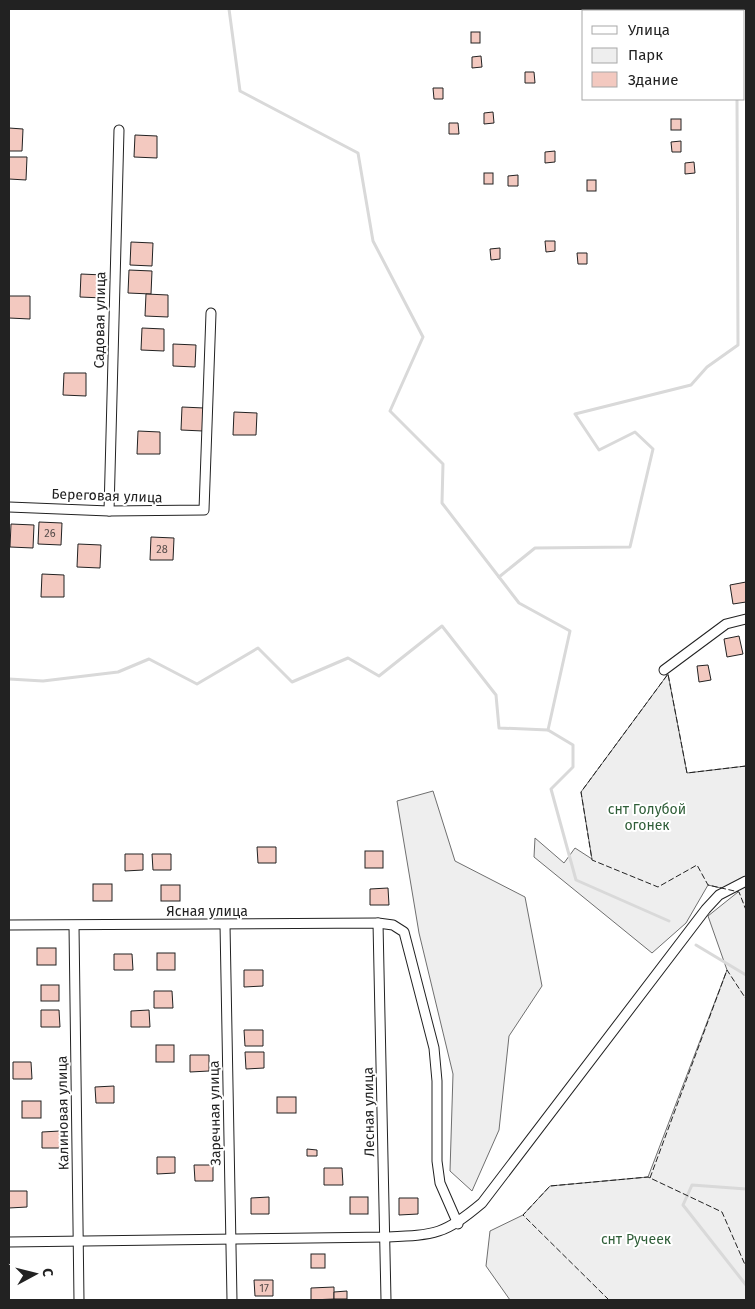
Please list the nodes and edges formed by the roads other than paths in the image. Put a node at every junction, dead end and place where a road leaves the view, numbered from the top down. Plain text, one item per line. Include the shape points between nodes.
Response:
1 (119, 130) dead end
2 (211, 313) dead end
3 (9, 507) edge
4 (109, 511) junction
5 (746, 619) edge
6 (664, 670) dead end
7 (746, 881) edge
8 (378, 923) junction
9 (9, 925) edge
10 (225, 925) junction
11 (74, 926) junction
12 (458, 1224) junction
13 (386, 1237) junction
14 (230, 1240) junction
15 (78, 1241) junction
16 (9, 1242) edge
17 (79, 1300) edge
18 (232, 1300) edge
19 (386, 1300) edge

1 - 4 street, Садовая улица
2 - 4 street, Береговая улица via 204,510
3 - 4 street, Береговая улица
5 - 6 street via 726,624
7 - 12 street via 719,895 706,909 482,1203
8 - 10 street, Ясная улица
8 - 12 street, Ясная улица via 393,925 404,932 434,1048 440,1183
8 - 13 street, Лесная улица
9 - 11 street, Ясная улица
10 - 11 street, Ясная улица
10 - 14 street, Заречная улица
11 - 15 street, Калиновая улица
12 - 13 street via 442,1232
13 - 14 street
13 - 19 street, Лесная улица
14 - 15 street
14 - 18 street, Заречная улица
15 - 16 street
15 - 17 street, Калиновая улица

